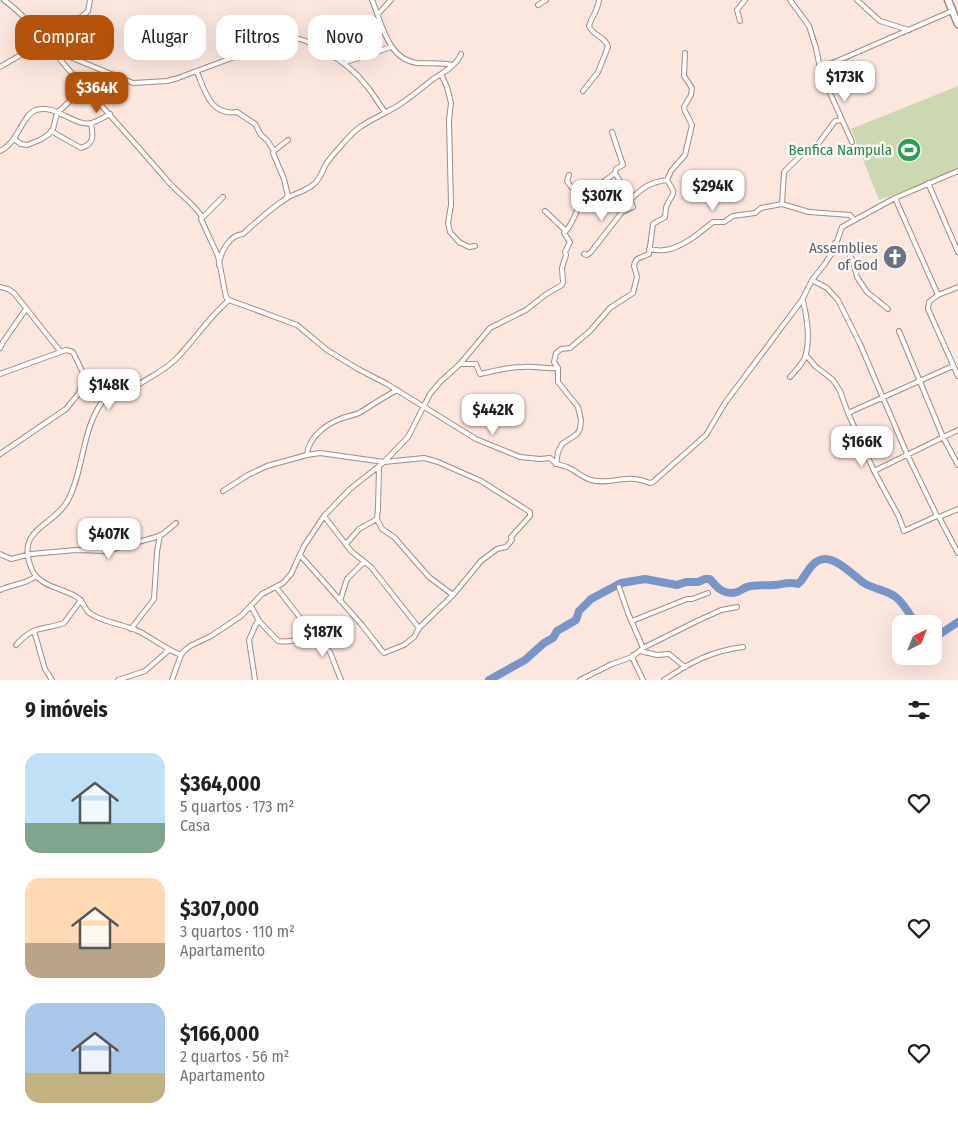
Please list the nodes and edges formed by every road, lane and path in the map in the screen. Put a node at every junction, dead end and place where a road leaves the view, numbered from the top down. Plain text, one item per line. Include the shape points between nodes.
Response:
1 (4, 0) edge
2 (90, 0) edge
3 (372, 0) edge
4 (391, 0) edge
5 (546, 0) edge
6 (599, 0) edge
7 (745, 0) edge
8 (790, 0) edge
9 (857, 0) edge
10 (948, 0) edge
11 (538, 5) dead end
12 (952, 11) junction
13 (378, 14) junction
14 (21, 15) edge
15 (84, 15) edge
16 (740, 20) dead end
17 (958, 24) edge
18 (908, 30) junction
19 (391, 47) junction
20 (685, 53) dead end
21 (461, 54) dead end
22 (15, 58) edge
23 (62, 60) edge
24 (78, 60) edge
25 (343, 63) junction
26 (453, 65) junction
27 (0, 67) edge
28 (821, 68) junction
29 (197, 72) junction
30 (441, 74) junction
31 (86, 87) junction
32 (583, 91) dead end
33 (58, 112) junction
34 (386, 112) junction
35 (110, 114) junction
36 (842, 120) junction
37 (91, 123) junction
38 (51, 131) junction
39 (612, 132) dead end
40 (14, 139) junction
41 (288, 140) dead end
42 (852, 142) dead end
43 (274, 150) junction
44 (0, 151) edge
45 (958, 171) edge
46 (615, 173) junction
47 (568, 175) dead end
48 (667, 180) junction
49 (928, 184) junction
50 (223, 197) dead end
51 (286, 198) junction
52 (895, 198) junction
53 (584, 199) junction
54 (630, 200) junction
55 (782, 204) junction
56 (544, 211) dead end
57 (202, 218) junction
58 (854, 220) junction
59 (566, 231) junction
60 (835, 243) junction
61 (475, 246) dead end
62 (649, 250) junction
63 (958, 252) edge
64 (584, 254) dead end
65 (219, 265) junction
66 (812, 280) junction
67 (0, 287) edge
68 (958, 287) edge
69 (938, 295) junction
70 (229, 300) junction
71 (802, 300) junction
72 (888, 309) dead end
73 (26, 310) junction
74 (899, 331) dead end
75 (0, 348) edge
76 (60, 351) junction
77 (806, 355) junction
78 (460, 364) junction
79 (953, 366) junction
80 (558, 368) junction
81 (0, 374) edge
82 (958, 376) edge
83 (790, 377) dead end
84 (919, 381) junction
85 (396, 390) junction
86 (882, 397) junction
87 (422, 407) junction
88 (848, 413) junction
89 (958, 430) edge
90 (943, 437) junction
91 (0, 454) edge
92 (907, 454) junction
93 (306, 455) junction
94 (384, 462) junction
95 (556, 464) junction
96 (958, 466) edge
97 (379, 467) junction
98 (874, 471) junction
99 (224, 491) dead end
100 (958, 509) edge
101 (324, 516) junction
102 (938, 516) junction
103 (376, 519) junction
104 (176, 523) dead end
105 (160, 535) junction
106 (346, 544) junction
107 (958, 553) edge
108 (0, 554) edge
109 (28, 555) junction
110 (300, 555) junction
111 (364, 562) junction
112 (36, 576) junction
113 (276, 587) junction
114 (619, 587) dead end
115 (0, 590) edge
116 (708, 593) dead end
117 (453, 596) junction
118 (81, 600) junction
119 (340, 602) junction
120 (251, 606) junction
121 (737, 607) dead end
122 (259, 621) junction
123 (632, 621) junction
124 (419, 628) junction
125 (131, 629) junction
126 (34, 631) junction
127 (312, 633) junction
128 (16, 645) dead end
129 (743, 647) dead end
130 (643, 648) junction
131 (169, 650) junction
132 (181, 655) junction
133 (632, 657) junction
134 (685, 667) junction
135 (52, 680) edge
136 (118, 680) edge
137 (172, 680) edge
138 (255, 680) edge
139 (341, 680) edge
140 (580, 680) edge
141 (643, 680) edge
142 (664, 680) edge

1 - 14 street
2 - 15 street
3 - 13 street
4 - 13 street
5 - 11 street
6 - 32 street via 589,26 594,34 606,41 608,47 598,72
7 - 16 street via 737,10
8 - 28 street via 809,26
9 - 18 street via 880,21
10 - 12 main road
12 - 17 main road
12 - 18 street
13 - 19 street
18 - 28 street
19 - 25 street
19 - 26 street via 415,63
20 - 48 street via 684,76 692,88 684,107 692,125 685,155
21 - 26 street
22 - 27 street
23 - 31 street
24 - 29 street via 134,83 172,80
25 - 29 street via 306,42 289,37
25 - 34 street via 379,100
26 - 30 street
28 - 36 street
29 - 43 street via 212,104 219,111 237,112 255,124
30 - 34 street
30 - 61 street via 451,103 451,205 448,223 450,232 459,242
31 - 33 street
31 - 35 street
33 - 37 street
33 - 38 street
33 - 40 street via 33,112
34 - 51 street via 352,134 315,183
35 - 37 street
35 - 57 street via 165,178 193,204
36 - 42 street
36 - 55 street via 835,121 818,144 801,154 784,172
37 - 38 street via 91,141 81,148
38 - 40 street via 40,140 26,144
39 - 46 street via 623,163
40 - 44 street
41 - 43 street
43 - 51 street
45 - 49 street
46 - 53 street
46 - 54 street
47 - 53 street via 568,184
48 - 54 street via 642,188
48 - 62 street via 674,196 666,206 665,217 653,224
49 - 52 street
49 - 63 street
50 - 57 street
51 - 65 street via 243,234 237,235 222,252
52 - 58 street
52 - 69 street
53 - 59 street
54 - 64 street via 633,207 622,212 591,252
55 - 58 street via 810,212 850,215
55 - 62 street via 733,216 724,222 713,222 690,240 666,250
56 - 59 street
57 - 65 street
58 - 60 street via 842,227
59 - 78 street via 564,234 570,242 562,268 562,285 526,310 490,328
60 - 66 street via 834,250
60 - 72 street via 848,252 857,277 867,292
62 - 80 street via 649,254 635,262 637,277 633,293 610,308 570,348 556,353 554,362
65 - 70 street
66 - 71 street
66 - 86 street via 828,288 838,300
67 - 73 street via 11,290
68 - 69 street
69 - 79 street via 929,302 928,309
70 - 85 street via 297,325 327,350
70 - 109 street via 174,362 134,387 113,392 105,398 90,426 68,499 55,516 33,533
71 - 77 street via 806,316
71 - 95 street via 725,403 706,435 653,482 628,477 606,482 590,480
73 - 75 street
73 - 76 street
74 - 84 street
76 - 81 street
76 - 91 street via 71,350 84,372 79,393 59,414
77 - 83 street
77 - 88 street via 833,380
78 - 80 street via 476,364 480,374 520,366
78 - 87 street via 440,382
79 - 82 street
79 - 84 street
80 - 95 street via 558,382 578,407 581,420 577,434 562,444
84 - 86 street
84 - 90 street
85 - 87 street
85 - 93 street via 357,414 326,426 308,445
86 - 88 street
86 - 92 street
87 - 94 street via 408,437
87 - 95 street via 476,439 520,457 550,458
88 - 98 street
89 - 90 street
90 - 92 street
90 - 96 street
92 - 98 street
92 - 102 street
93 - 94 street via 320,453
93 - 99 street via 267,466
94 - 97 street
94 - 117 street via 424,458 438,462 481,481 530,512 506,547 482,561
97 - 101 street via 350,489
97 - 103 street
98 - 102 street via 904,531
100 - 102 street
101 - 106 street
101 - 110 street
102 - 107 street
103 - 106 street via 363,526
103 - 117 street via 429,577
104 - 105 street
105 - 109 street via 106,551 76,550
105 - 125 street via 154,599
106 - 111 street
108 - 109 street via 10,559
109 - 112 street
110 - 113 street via 290,574
110 - 119 street
111 - 119 street via 347,579
111 - 124 street
112 - 115 street via 30,582
112 - 118 street
113 - 120 street via 262,594
113 - 127 street
114 - 123 street
116 - 123 street
117 - 124 street
118 - 125 street via 91,614
118 - 126 street via 64,623
119 - 124 street via 384,653 404,646
120 - 122 street
120 - 132 street
121 - 130 street via 721,610
122 - 127 street via 278,640 292,642
122 - 138 street via 249,640
123 - 130 street
125 - 131 street
126 - 128 street
126 - 135 street via 45,669
127 - 139 street via 330,652
129 - 134 street via 723,650
130 - 133 street
131 - 132 street
131 - 136 street via 145,671
132 - 137 street
133 - 134 street via 638,650 657,655 669,654
133 - 140 street
133 - 141 street
134 - 142 street

